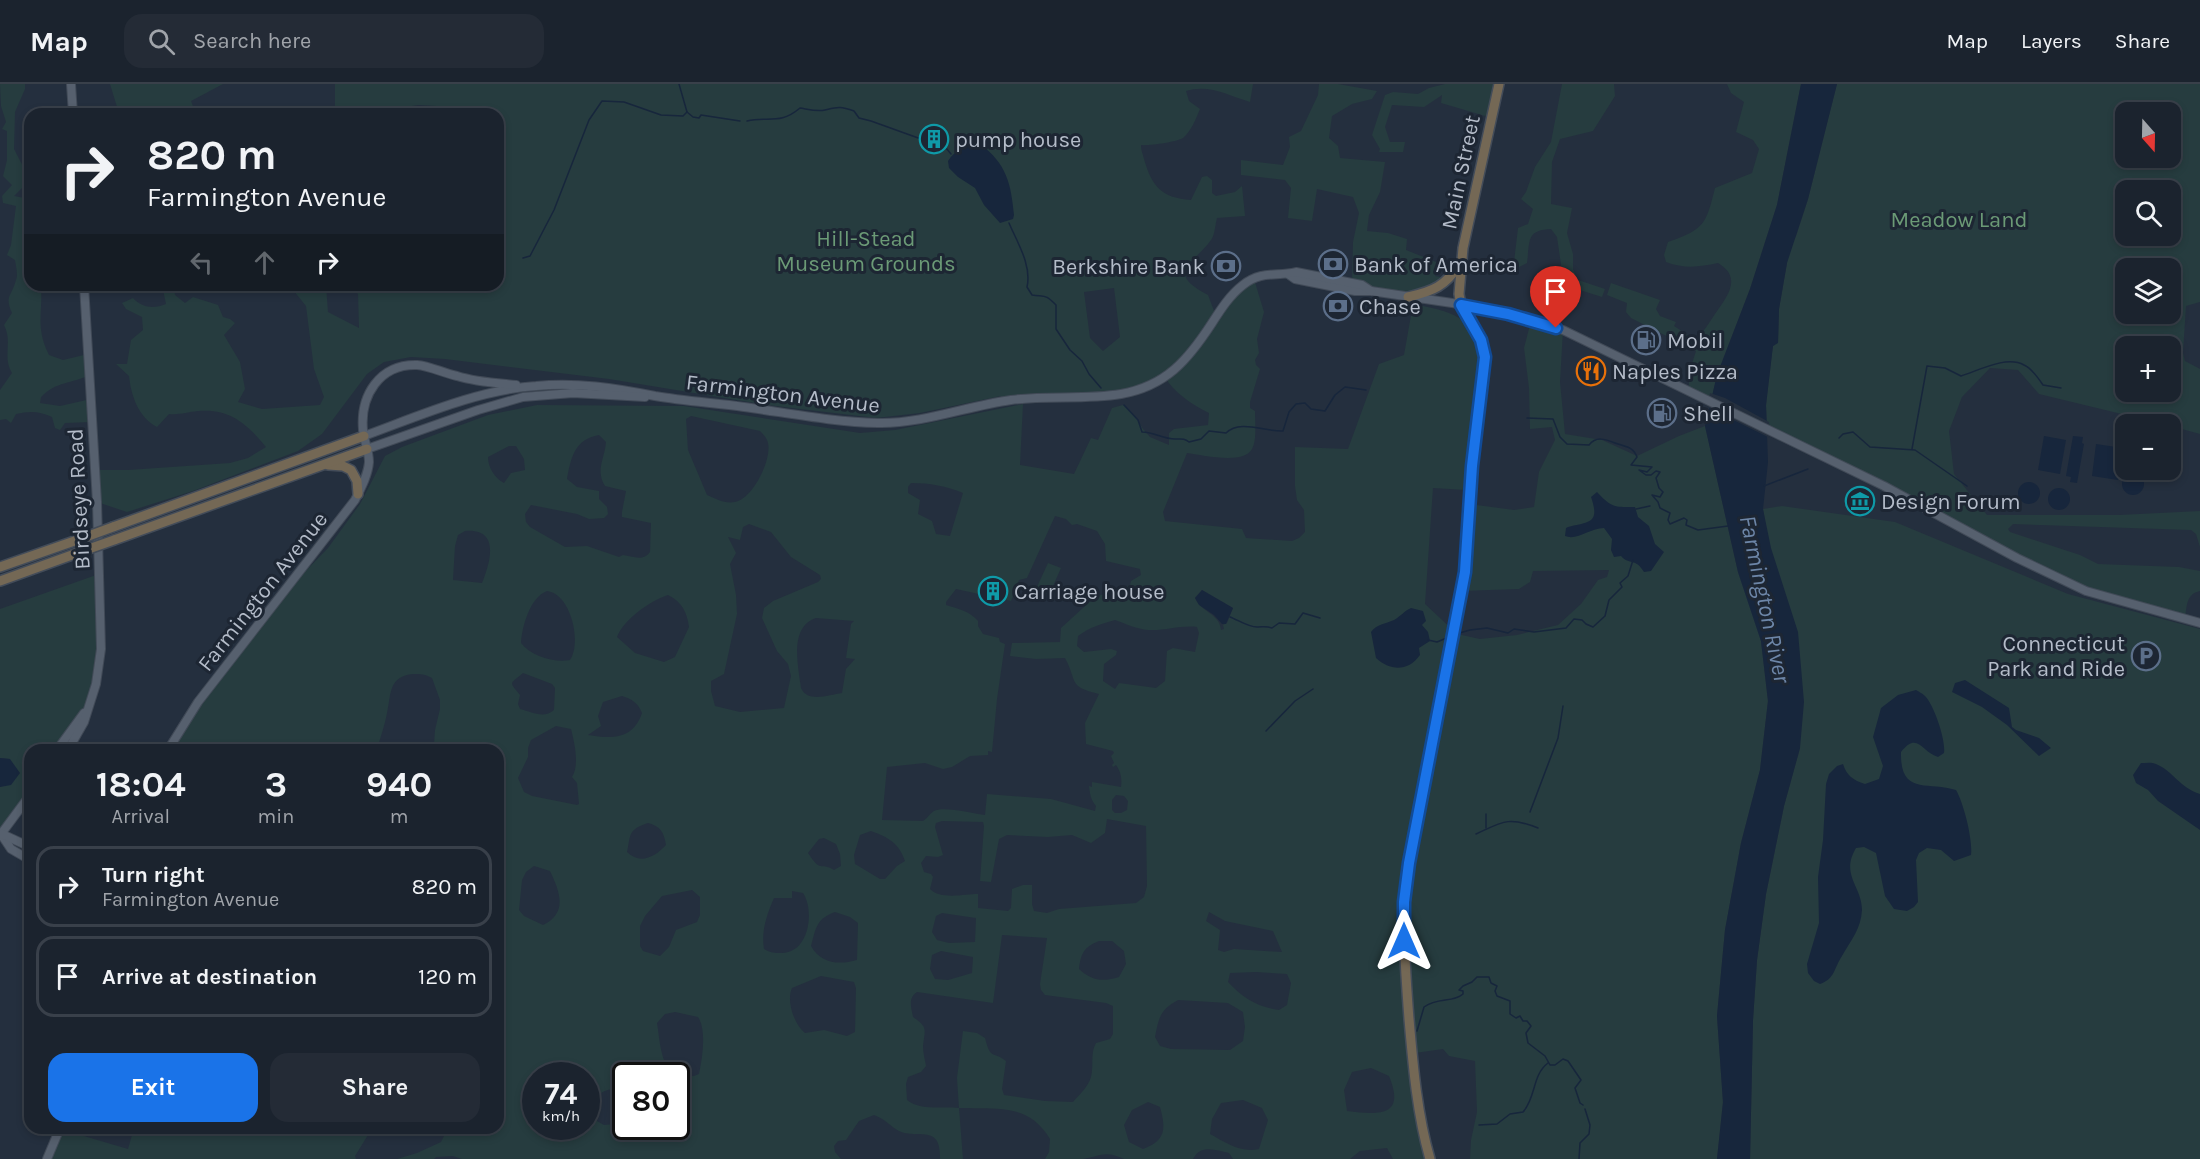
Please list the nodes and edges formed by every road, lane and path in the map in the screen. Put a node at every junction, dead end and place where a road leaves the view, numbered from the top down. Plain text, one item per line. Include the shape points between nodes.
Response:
1 (71, 84) edge
2 (1499, 84) edge
3 (73, 108) edge
4 (1461, 262) junction
5 (84, 291) edge
6 (1408, 297) junction
7 (1461, 305) junction
8 (535, 386) junction
9 (655, 396) junction
10 (364, 436) junction
11 (367, 449) junction
12 (317, 467) junction
13 (358, 494) junction
14 (0, 567) edge
15 (0, 581) edge
16 (2200, 623) edge
17 (87, 709) junction
18 (61, 744) edge
19 (72, 744) edge
20 (172, 744) edge
21 (24, 803) edge
22 (0, 833) edge
23 (24, 844) edge
24 (24, 857) edge
25 (57, 1134) edge
26 (47, 1159) edge
27 (1430, 1159) edge

1 - 3 main road
2 - 4 highway, Main Street
4 - 6 highway via 1441,286
4 - 7 highway, Main Street
5 - 17 main road, Birdseye Road via 97,491 101,639 99,672
6 - 7 main road, Farmington Avenue
6 - 9 main road, Farmington Avenue via 1296,272 1254,279 1227,300 1194,351 1176,370 1152,384 1121,394 1023,398 888,423
7 - 16 main road, Farmington Avenue via 1563,330 1884,486 2086,591
7 - 27 highway via 1481,340 1485,357 1465,572 1404,902 1413,1066
8 - 9 main road, Farmington Avenue via 590,386
8 - 10 main road, Farmington Avenue via 479,396
8 - 10 main road via 474,380 421,366 401,367 380,378 368,393 363,410
9 - 11 main road, Farmington Avenue via 573,393 523,397
10 - 11 main road, Farmington Avenue
10 - 14 highway, bridge
11 - 12 highway
11 - 13 main road, Farmington Avenue via 368,470
12 - 13 highway via 349,468 356,477
12 - 15 highway, bridge
13 - 20 main road, Farmington Avenue via 198,702
17 - 18 main road, Birdseye Road
17 - 19 main road, Birdseye Road
21 - 22 main road
22 - 23 main road
22 - 24 main road via 11,849
25 - 26 main road

